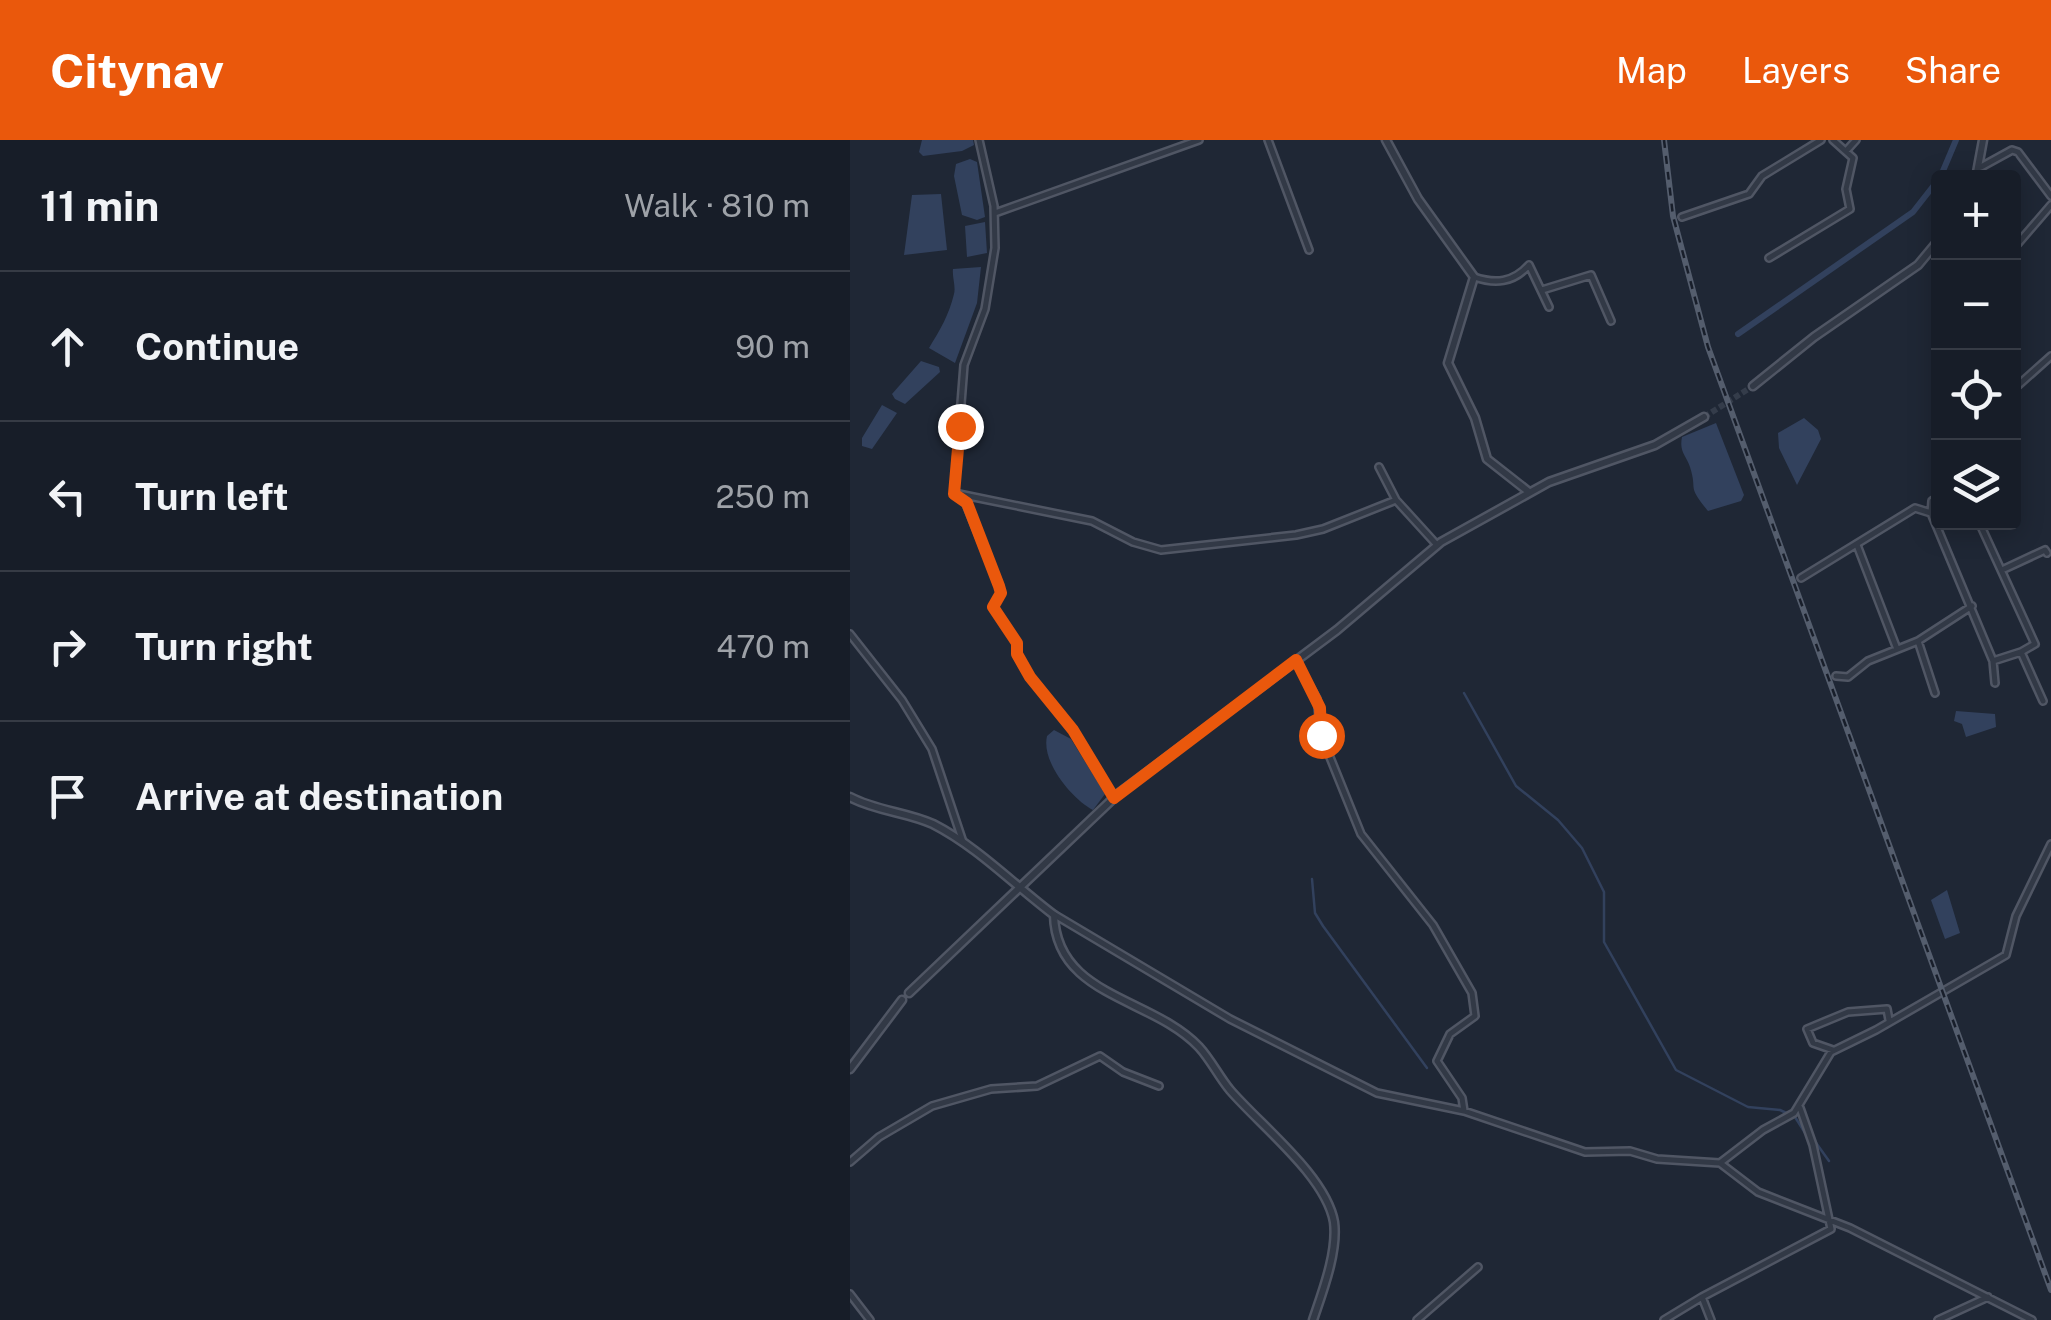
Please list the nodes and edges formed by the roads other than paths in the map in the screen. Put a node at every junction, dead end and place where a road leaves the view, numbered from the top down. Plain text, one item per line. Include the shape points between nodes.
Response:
1 (979, 140) edge
2 (1199, 140) edge
3 (1268, 140) edge
4 (1386, 140) edge
5 (1822, 140) edge
6 (1833, 140) edge
7 (1856, 140) edge
8 (1983, 140) edge
9 (1846, 151) junction
10 (1980, 167) junction
11 (1979, 170) edge
12 (2051, 196) edge
13 (2051, 205) edge
14 (994, 212) junction
15 (1682, 217) dead end
16 (2021, 240) edge
17 (1309, 250) dead end
18 (1931, 251) edge
19 (1769, 258) dead end
20 (1474, 276) junction
21 (1542, 290) junction
22 (1549, 307) dead end
23 (1611, 321) dead end
24 (2051, 356) edge
25 (2021, 383) edge
26 (1753, 386) tunnel mouth
27 (1704, 417) tunnel mouth
28 (1378, 467) dead end
29 (1530, 492) junction
30 (962, 496) junction
31 (1396, 500) junction
32 (1931, 513) edge
33 (1939, 530) edge
34 (1983, 530) edge
35 (1857, 543) junction
36 (1437, 545) junction
37 (2047, 554) dead end
38 (2002, 570) junction
39 (1801, 578) dead end
40 (1972, 606) junction
41 (850, 634) edge
42 (1918, 641) junction
43 (1897, 649) junction
44 (2020, 652) junction
45 (1296, 660) junction
46 (1992, 661) junction
47 (1836, 676) dead end
48 (1995, 684) dead end
49 (1935, 693) dead end
50 (2043, 700) dead end
51 (850, 797) edge
52 (1114, 798) junction
53 (2051, 844) edge
54 (964, 845) junction
55 (1020, 886) junction
56 (1054, 915) junction
57 (910, 993) joint
58 (902, 1000) joint
59 (1890, 1022) junction
60 (1833, 1050) junction
61 (850, 1069) edge
62 (1160, 1086) dead end
63 (1800, 1104) junction
64 (1464, 1111) junction
65 (850, 1162) edge
66 (1720, 1163) junction
67 (1832, 1221) junction
68 (1478, 1268) dead end
69 (850, 1294) edge
70 (1988, 1297) junction
71 (1702, 1298) junction
72 (870, 1320) edge
73 (1313, 1320) edge
74 (1418, 1320) edge
75 (1664, 1320) edge
76 (1711, 1320) edge
77 (1938, 1320) edge
78 (2032, 1320) edge

1 - 14 street
2 - 14 street
3 - 17 street
4 - 20 street via 1418,199
5 - 15 street via 1762,176 1750,194
6 - 9 street
7 - 9 street
8 - 10 street
9 - 19 street via 1854,167 1846,188 1850,209
10 - 11 street
10 - 12 street via 2018,152
13 - 16 street
14 - 30 street via 988,296 963,379 954,494
18 - 26 street
20 - 21 street via 1500,282 1529,265
20 - 29 street via 1448,363 1487,459
21 - 22 street
21 - 23 street via 1591,276
24 - 25 street
27 - 29 street via 1655,446
28 - 31 street
29 - 36 street
30 - 31 street via 1092,520 1161,550 1296,535
30 - 52 street via 999,586 993,607 998,618 1030,677 1073,730
31 - 36 street
32 - 35 street via 1915,508
33 - 40 street
34 - 38 street
35 - 39 street
35 - 43 street
36 - 45 street
37 - 38 street
38 - 44 street via 2035,644
40 - 42 street
40 - 46 street
41 - 54 street via 932,749
42 - 43 street
42 - 49 street
43 - 47 street via 1848,677
44 - 46 street
44 - 50 street
45 - 52 street
45 - 64 street via 1320,708 1321,735 1362,834 1427,918 1476,1005 1475,1016 1448,1037 1438,1061
46 - 48 street
51 - 54 street via 931,823
52 - 55 street
53 - 59 street via 2016,916 2006,955
54 - 55 street
55 - 56 street
55 - 57 street
56 - 64 street via 1230,1018 1377,1093
56 - 73 street via 1063,958 1198,1045 1318,1189 1334,1222
57 - 58 street
58 - 61 street
59 - 60 street
59 - 60 street via 1886,1009 1869,1007 1808,1029 1813,1043
60 - 63 street
62 - 65 street via 1100,1056 1036,1086 991,1089 932,1106
63 - 66 street
63 - 67 street
64 - 66 street via 1585,1152
66 - 67 street via 1758,1192
67 - 70 street
67 - 71 street via 1814,1240
68 - 74 street
69 - 72 street
70 - 77 street
70 - 78 street
71 - 75 street
71 - 76 street

